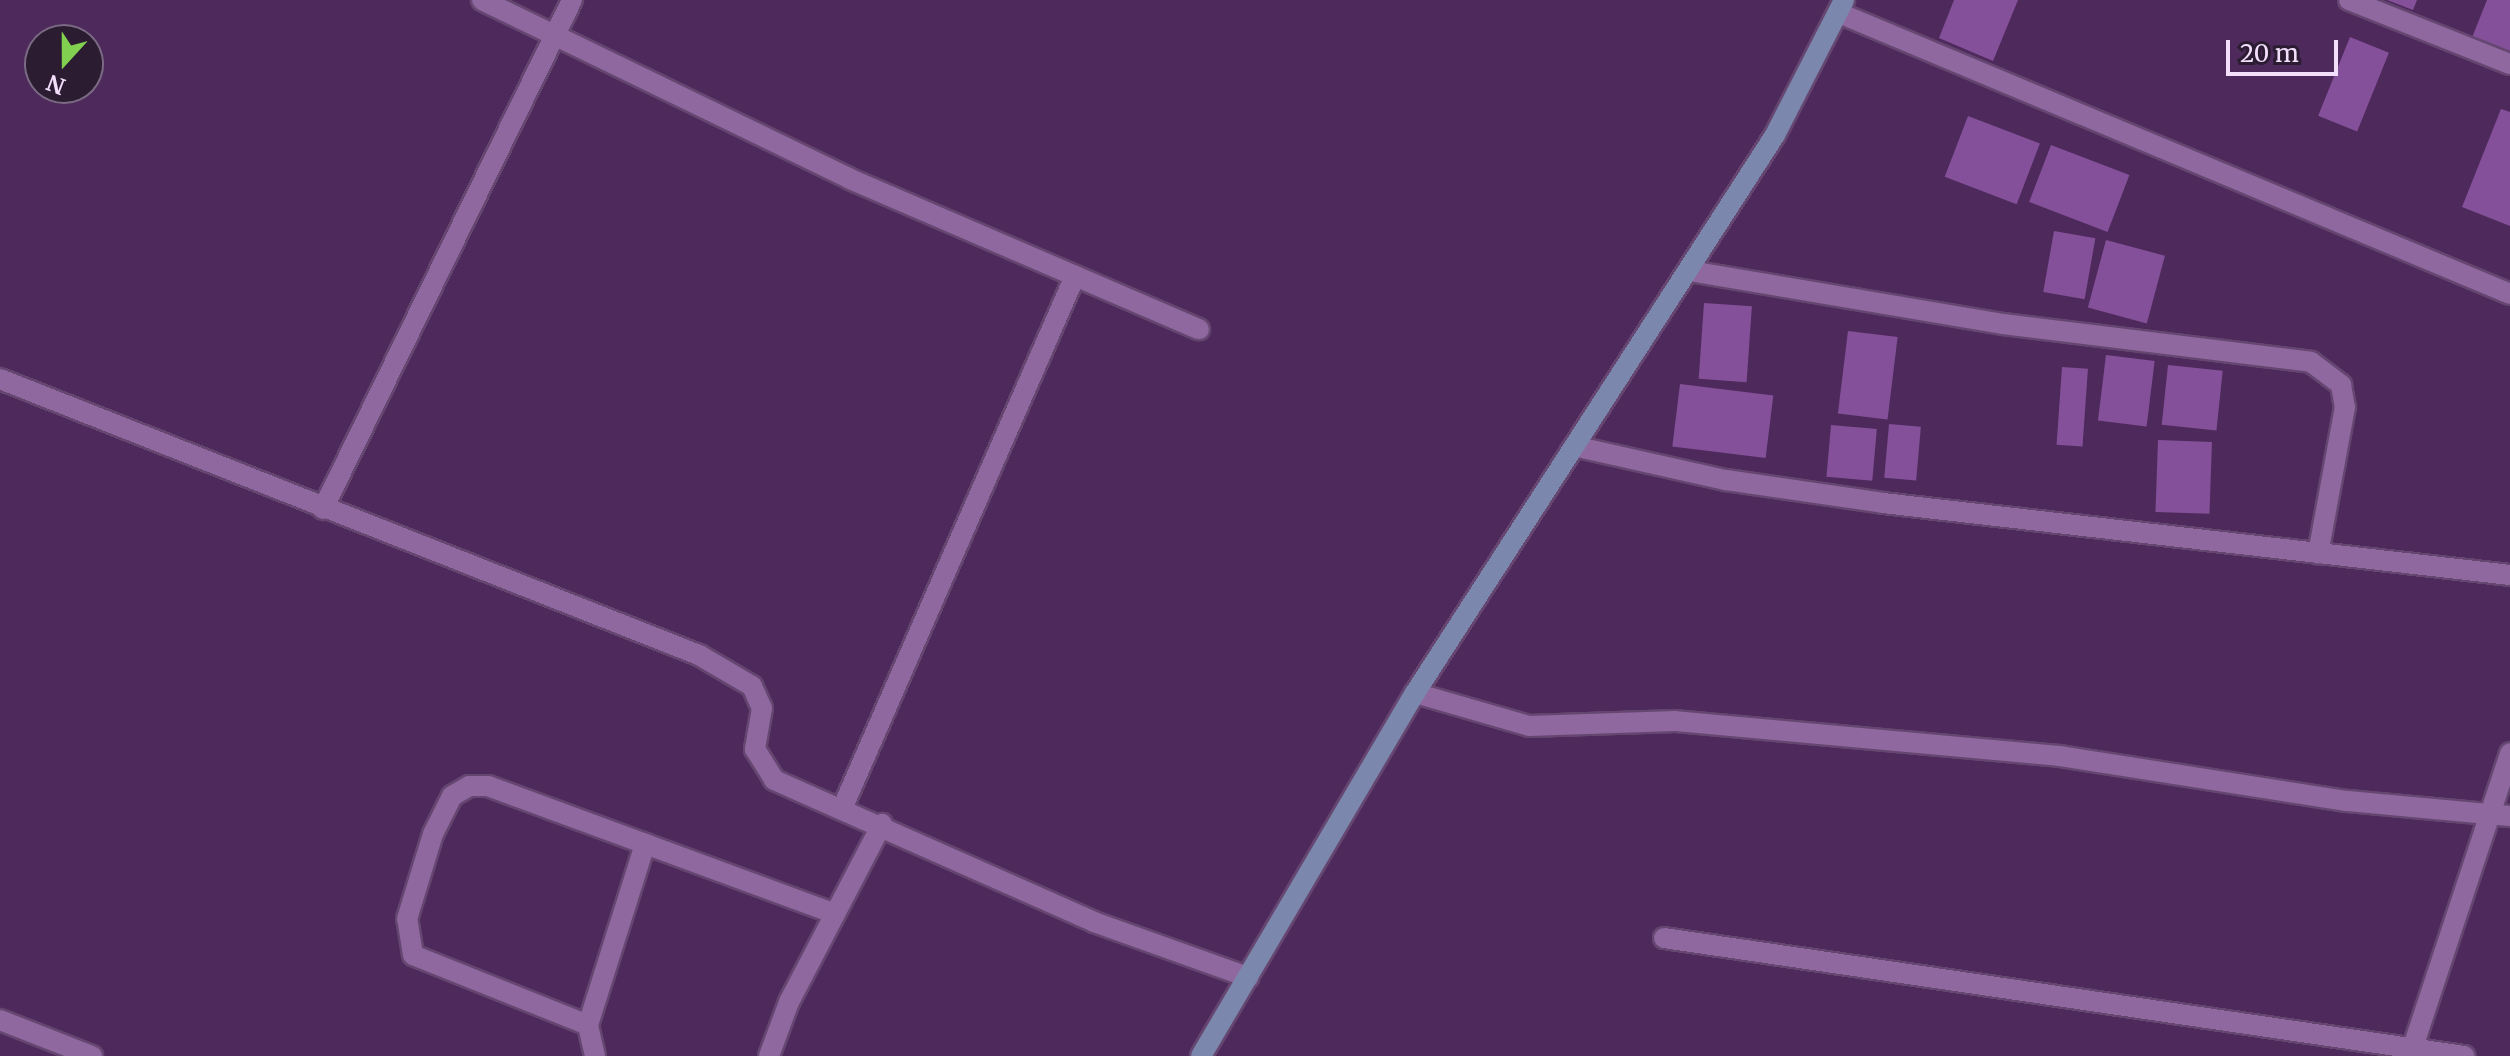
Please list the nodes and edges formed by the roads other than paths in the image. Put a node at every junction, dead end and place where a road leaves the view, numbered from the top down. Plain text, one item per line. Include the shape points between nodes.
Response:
1 (482, 0) edge
2 (572, 0) edge
3 (2349, 0) edge
4 (1841, 7) edge
5 (556, 32) junction
6 (2510, 64) edge
7 (1690, 271) junction
8 (1075, 276) junction
9 (2510, 294) edge
10 (1199, 329) dead end
11 (0, 379) edge
12 (1578, 447) junction
13 (323, 509) junction
14 (2318, 554) junction
15 (2510, 575) edge
16 (1415, 693) junction
17 (2510, 753) edge
18 (842, 809) junction
19 (2487, 814) junction
20 (2510, 816) edge
21 (882, 824) junction
22 (645, 844) junction
23 (835, 914) junction
24 (1664, 938) dead end
25 (1248, 977) junction
26 (0, 1020) edge
27 (588, 1025) junction
28 (2412, 1052) edge
29 (92, 1056) edge
30 (595, 1056) edge
31 (769, 1056) edge
32 (1201, 1056) edge
33 (2464, 1056) edge

1 - 5 street
2 - 5 street
3 - 6 street
4 - 7 street
4 - 9 street
5 - 8 street via 850,179
5 - 13 street
7 - 12 street
7 - 14 street via 2003,324 2311,362 2341,385 2345,407
8 - 10 street
8 - 18 street
11 - 13 street
12 - 14 street via 1789,489
12 - 16 street
13 - 18 street via 439,547 739,676 762,708 755,749 760,769
14 - 15 street
16 - 19 street via 1529,726 1675,721 2059,756 2347,801
16 - 25 street
17 - 19 street
18 - 21 street
19 - 20 street
19 - 28 street
21 - 23 street
21 - 25 street via 1094,922
22 - 23 street
22 - 27 street
22 - 27 street via 488,786 469,786 452,796 420,876 407,919 413,955
23 - 31 street
24 - 28 street
25 - 32 street
26 - 29 street
27 - 30 street
28 - 33 street

